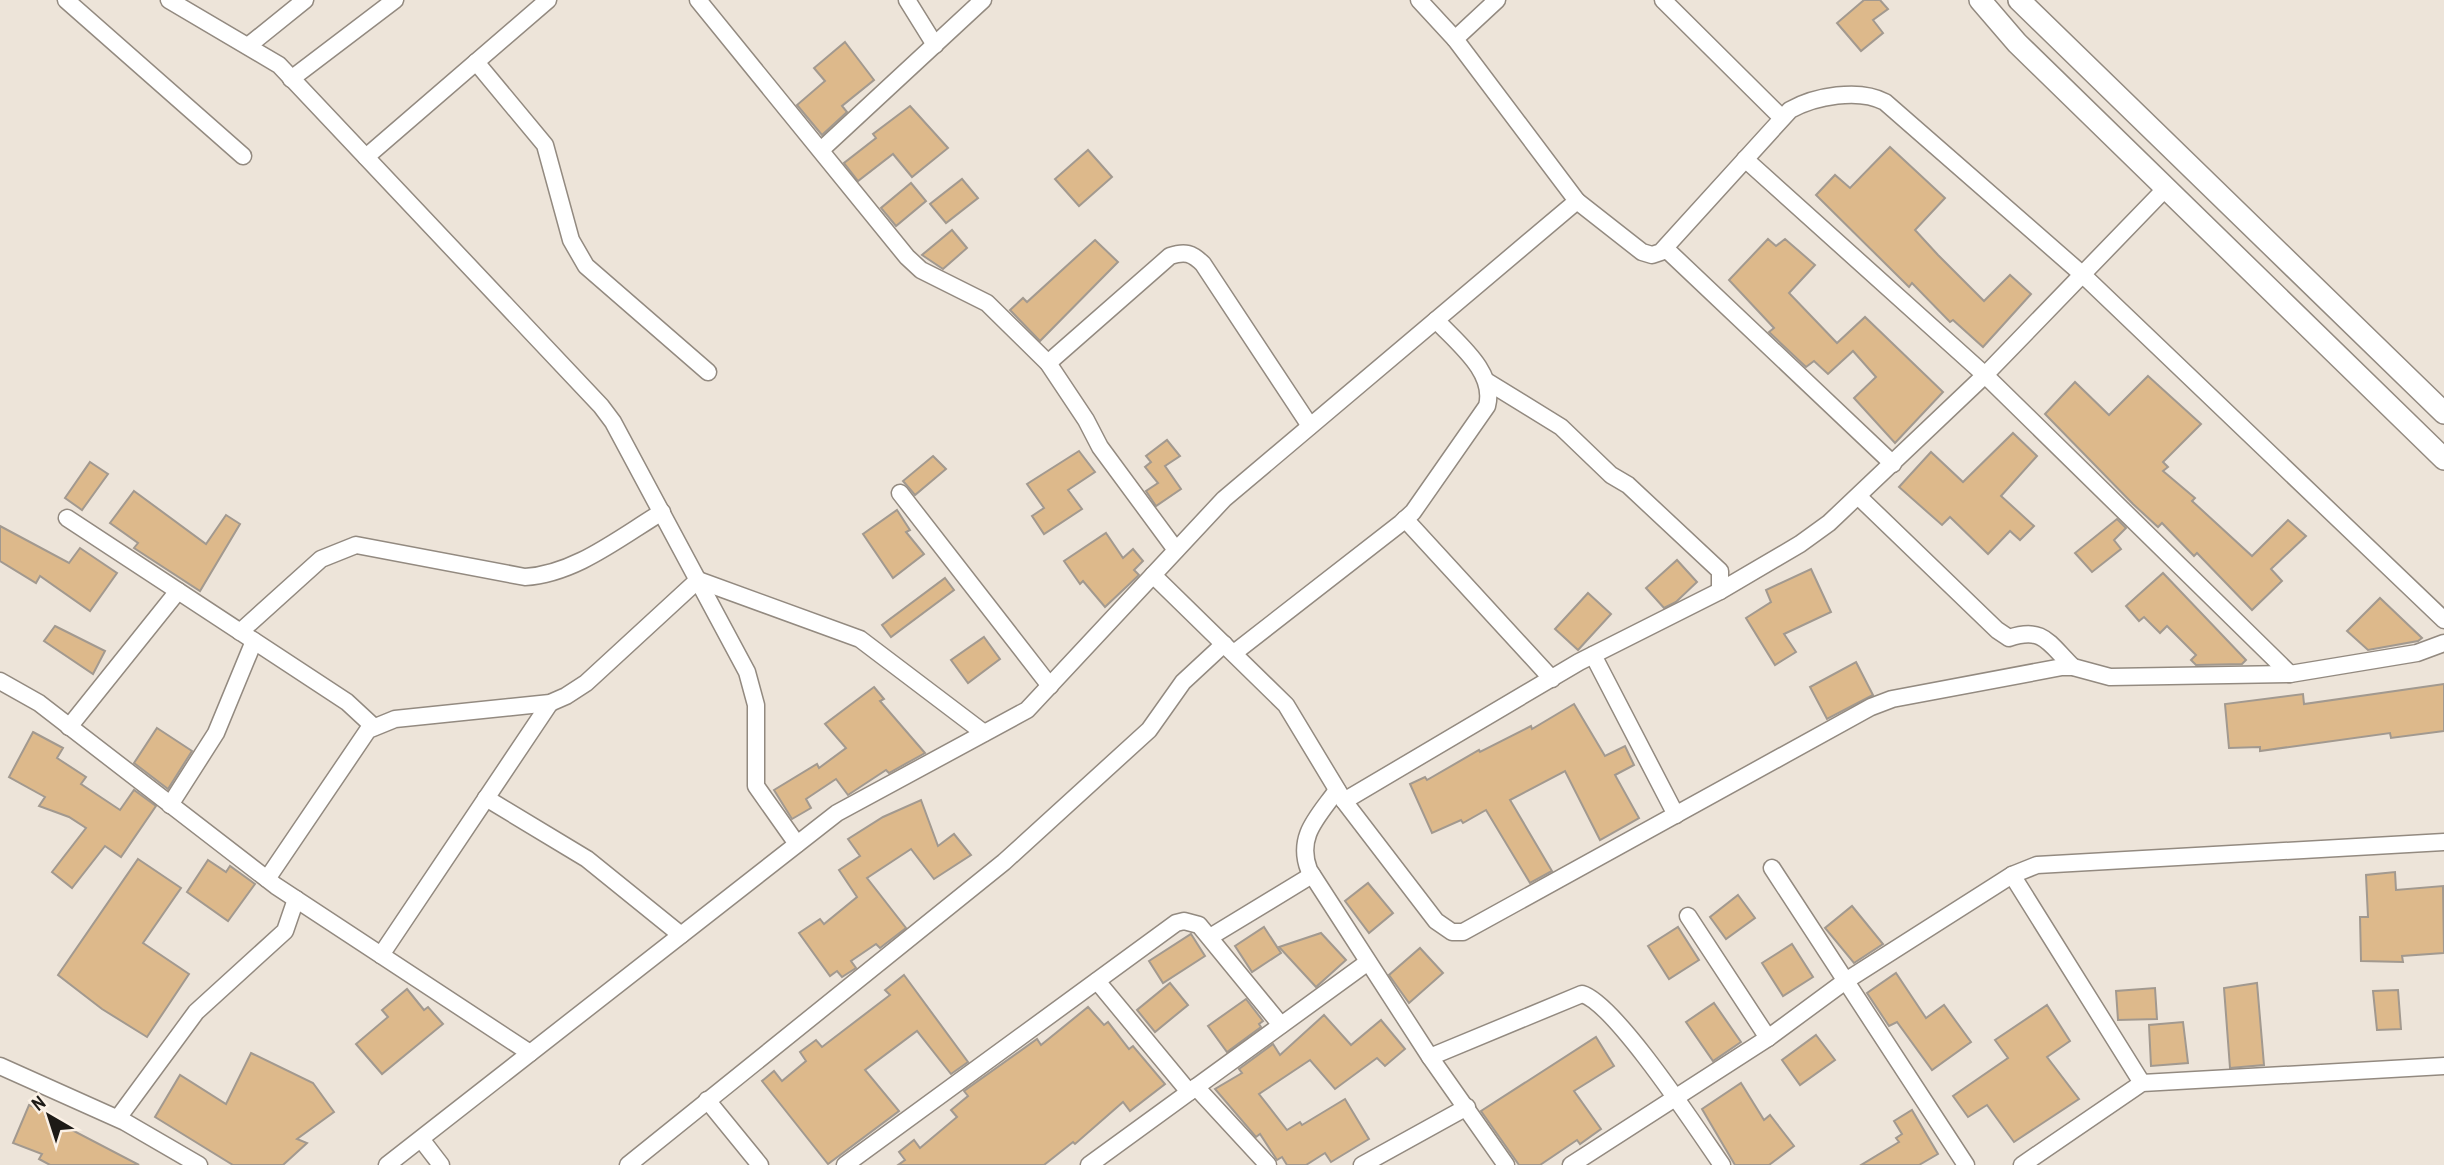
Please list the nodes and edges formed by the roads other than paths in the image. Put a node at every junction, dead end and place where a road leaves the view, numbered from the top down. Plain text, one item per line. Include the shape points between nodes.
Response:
1 (66, 0) edge
2 (169, 0) edge
3 (305, 0) edge
4 (395, 0) edge
5 (548, 0) edge
6 (698, 0) edge
7 (907, 0) edge
8 (983, 0) edge
9 (1419, 0) edge
10 (1497, 0) edge
11 (1663, 0) edge
12 (1980, 0) edge
13 (2019, 0) edge
14 (2038, 9) edge
15 (2013, 38) junction
16 (1455, 39) junction
17 (934, 45) junction
18 (248, 46) junction
19 (476, 62) junction
20 (291, 79) junction
21 (1782, 118) junction
22 (2172, 148) junction
23 (821, 150) junction
24 (243, 156) dead end
25 (366, 157) junction
26 (1745, 159) junction
27 (2147, 170) junction
28 (2166, 188) junction
29 (1577, 201) junction
30 (1666, 249) junction
31 (2083, 275) junction
32 (1436, 320) junction
33 (1048, 363) junction
34 (708, 372) dead end
35 (1984, 374) junction
36 (1488, 382) junction
37 (2444, 413) edge
38 (1310, 426) junction
39 (2444, 459) edge
40 (1894, 464) junction
41 (900, 493) dead end
42 (1859, 497) junction
43 (662, 512) junction
44 (67, 518) dead end
45 (1405, 519) junction
46 (1177, 550) junction
47 (1153, 575) junction
48 (698, 580) junction
49 (178, 591) junction
50 (1720, 591) junction
51 (2444, 620) edge
52 (240, 632) junction
53 (254, 641) junction
54 (2444, 643) edge
55 (1229, 648) junction
56 (1592, 655) junction
57 (2073, 667) junction
58 (2290, 674) junction
59 (1552, 678) junction
60 (0, 681) edge
61 (1050, 686) junction
62 (550, 703) junction
63 (69, 727) junction
64 (374, 727) junction
65 (984, 733) junction
66 (1341, 796) junction
67 (486, 798) junction
68 (170, 805) junction
69 (1676, 815) junction
70 (2444, 842) edge
71 (797, 844) junction
72 (1772, 868) dead end
73 (1312, 875) junction
74 (2011, 875) junction
75 (267, 879) junction
76 (296, 899) junction
77 (1688, 916) dead end
78 (681, 935) junction
79 (1210, 937) junction
80 (381, 955) junction
81 (1368, 962) junction
82 (1097, 981) junction
83 (1844, 982) junction
84 (1281, 1025) junction
85 (1768, 1038) junction
86 (530, 1053) junction
87 (1430, 1057) junction
88 (0, 1066) edge
89 (2444, 1066) edge
90 (2142, 1083) junction
91 (1192, 1090) junction
92 (1674, 1096) junction
93 (707, 1100) junction
94 (1467, 1107) junction
95 (118, 1118) junction
96 (421, 1139) junction
97 (199, 1165) edge
98 (387, 1165) edge
99 (441, 1165) edge
100 (628, 1165) edge
101 (760, 1165) edge
102 (845, 1165) edge
103 (1088, 1165) edge
104 (1268, 1165) edge
105 (1362, 1165) edge
106 (1506, 1165) edge
107 (1571, 1165) edge
108 (1722, 1165) edge
109 (1966, 1165) edge
110 (2022, 1165) edge

1 - 24 street
2 - 18 street
3 - 18 street
4 - 20 street
5 - 19 street
6 - 23 street
7 - 17 street
8 - 17 street
9 - 16 street
10 - 16 street
11 - 21 street
12 - 15 main road
13 - 14 main road
14 - 15 main road
14 - 22 main road
15 - 27 main road
16 - 29 street
17 - 23 street
18 - 20 street via 279,65
19 - 25 street
19 - 34 street via 545,145 571,240 586,266
20 - 25 street
21 - 26 street
21 - 31 street via 1802,103 1847,96 1873,96 1885,102
22 - 27 main road
22 - 37 main road
23 - 33 street via 921,270 987,303
25 - 43 street via 601,405
26 - 30 street
26 - 35 street
27 - 28 main road
28 - 31 street
28 - 39 main road
29 - 30 street via 1642,252 1652,255
29 - 32 street
30 - 40 street
31 - 35 street
31 - 51 street
32 - 36 street
32 - 38 street
33 - 38 street via 1170,256 1182,252 1203,264
33 - 46 street via 1100,447
35 - 40 street
35 - 58 street
36 - 45 street via 1487,406
36 - 50 street via 1562,427 1611,475 1628,485 1720,570
38 - 46 street via 1224,499
40 - 42 street
41 - 61 street
42 - 50 street via 1800,544
42 - 57 street via 1997,630 2009,638 2026,632 2038,634
43 - 48 street
43 - 52 street via 566,569 546,576 525,577 356,545 321,559
44 - 49 street
45 - 55 street
45 - 59 street
46 - 47 street
47 - 55 street
47 - 61 street
48 - 62 street via 586,683
48 - 65 street via 860,639
48 - 71 street via 753,688 756,786
49 - 52 street
49 - 63 street
50 - 56 street
52 - 53 street
53 - 64 street via 347,702
53 - 68 street via 216,733
54 - 58 street via 2417,653
55 - 66 street via 1295,716
55 - 93 street via 1183,682 1149,730 1004,862
56 - 59 street
56 - 69 street
57 - 58 street via 2110,677
57 - 69 street via 1892,699
59 - 66 street
60 - 63 street
61 - 65 street via 1027,710
62 - 64 street via 396,719
62 - 67 street
63 - 68 street
64 - 75 street via 359,740
65 - 71 street via 837,813
66 - 69 street via 1436,921 1452,932 1463,932
66 - 73 street via 1306,835 1304,857
67 - 78 street via 587,859
67 - 80 street
68 - 75 street
70 - 74 street via 2037,865
71 - 78 street
72 - 83 street
73 - 79 street
73 - 81 street
74 - 83 street
74 - 90 street
75 - 76 street
76 - 80 street
76 - 95 street via 285,931 196,1012
77 - 85 street
78 - 86 street
79 - 82 street via 1193,922 1176,923
79 - 84 street
80 - 86 street
81 - 84 street
81 - 87 street
82 - 91 street
82 - 102 street
83 - 85 street
83 - 109 street
84 - 91 street
85 - 92 street
86 - 96 street
87 - 92 street via 1582,994 1598,1002
87 - 94 street
88 - 95 street
89 - 90 street
90 - 110 street
91 - 103 street
91 - 104 street
92 - 107 street
92 - 108 street
93 - 100 street
93 - 101 street
94 - 105 street
94 - 106 street
95 - 97 street
96 - 98 street
96 - 99 street

